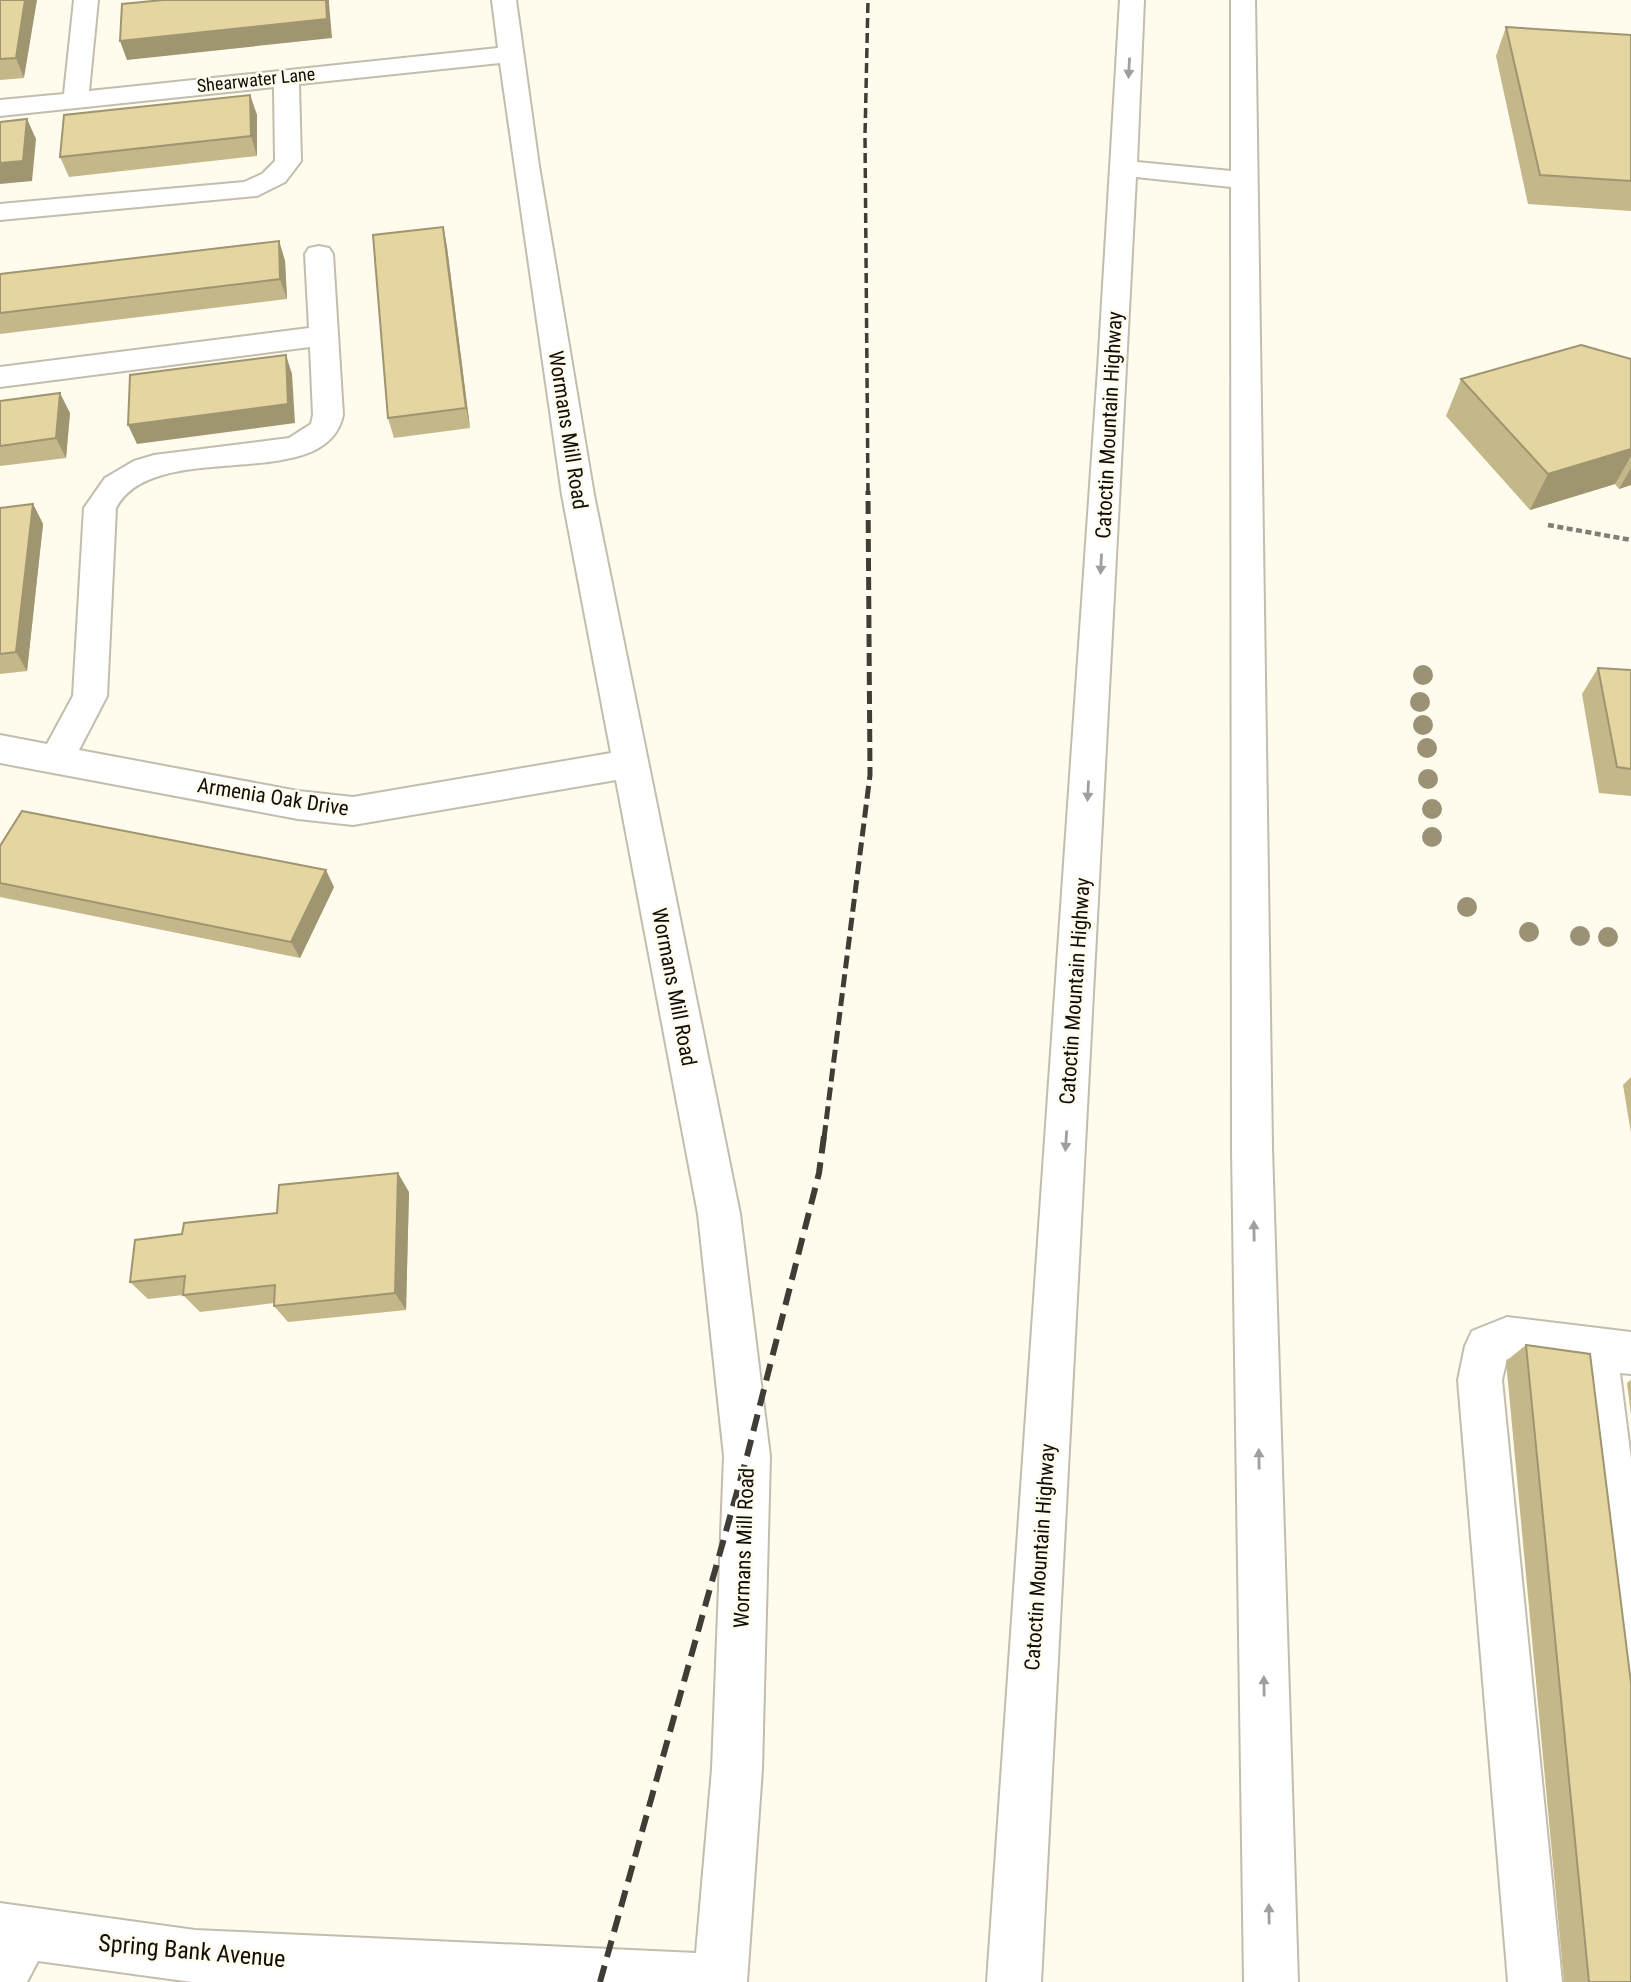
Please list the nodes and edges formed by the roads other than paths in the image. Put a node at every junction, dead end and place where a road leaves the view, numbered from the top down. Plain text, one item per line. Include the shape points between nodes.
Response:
1 (86, 0) edge
2 (505, 0) edge
3 (1132, 0) edge
4 (1243, 0) edge
5 (513, 54) junction
6 (286, 76) junction
7 (76, 99) junction
8 (0, 108) edge
9 (1123, 167) junction
10 (1243, 180) junction
11 (0, 212) edge
12 (319, 254) dead end
13 (323, 336) junction
14 (0, 377) edge
15 (0, 749) edge
16 (57, 759) junction
17 (629, 764) junction
18 (1613, 1351) edge
19 (1631, 1650) edge
20 (13, 1931) edge
21 (0, 1980) edge
22 (720, 1982) edge
23 (1014, 1982) edge
24 (1271, 1982) edge
25 (1535, 1982) edge

1 - 7 main road
2 - 5 main road, Wormans Mill Road
3 -> 9 main road, Catoctin Mountain Highway
4 - 10 main road
5 - 6 main road, Shearwater Lane
5 - 17 main road, Wormans Mill Road via 578,495
6 - 7 main road, Shearwater Lane
6 - 11 main road via 288,161 266,184 238,191
7 - 8 main road, Shearwater Lane
9 - 10 main road
9 -> 23 main road, Catoctin Mountain Highway
24 -> 10 main road via 1252,1148
12 - 13 main road
13 - 14 main road
13 - 16 main road via 328,415 325,429 313,438 296,447 268,452 154,465 133,471 107,492 100,508 90,695
15 - 16 main road, Armenia Oak Drive
16 - 17 main road, Armenia Oak Drive via 298,805 353,811
17 - 22 main road, Wormans Mill Road via 719,1214 747,1455 737,1769
18 - 19 main road
18 - 25 main road via 1507,1338 1488,1346 1480,1380
20 - 21 main road
20 - 22 main road, Spring Bank Avenue via 195,1956

